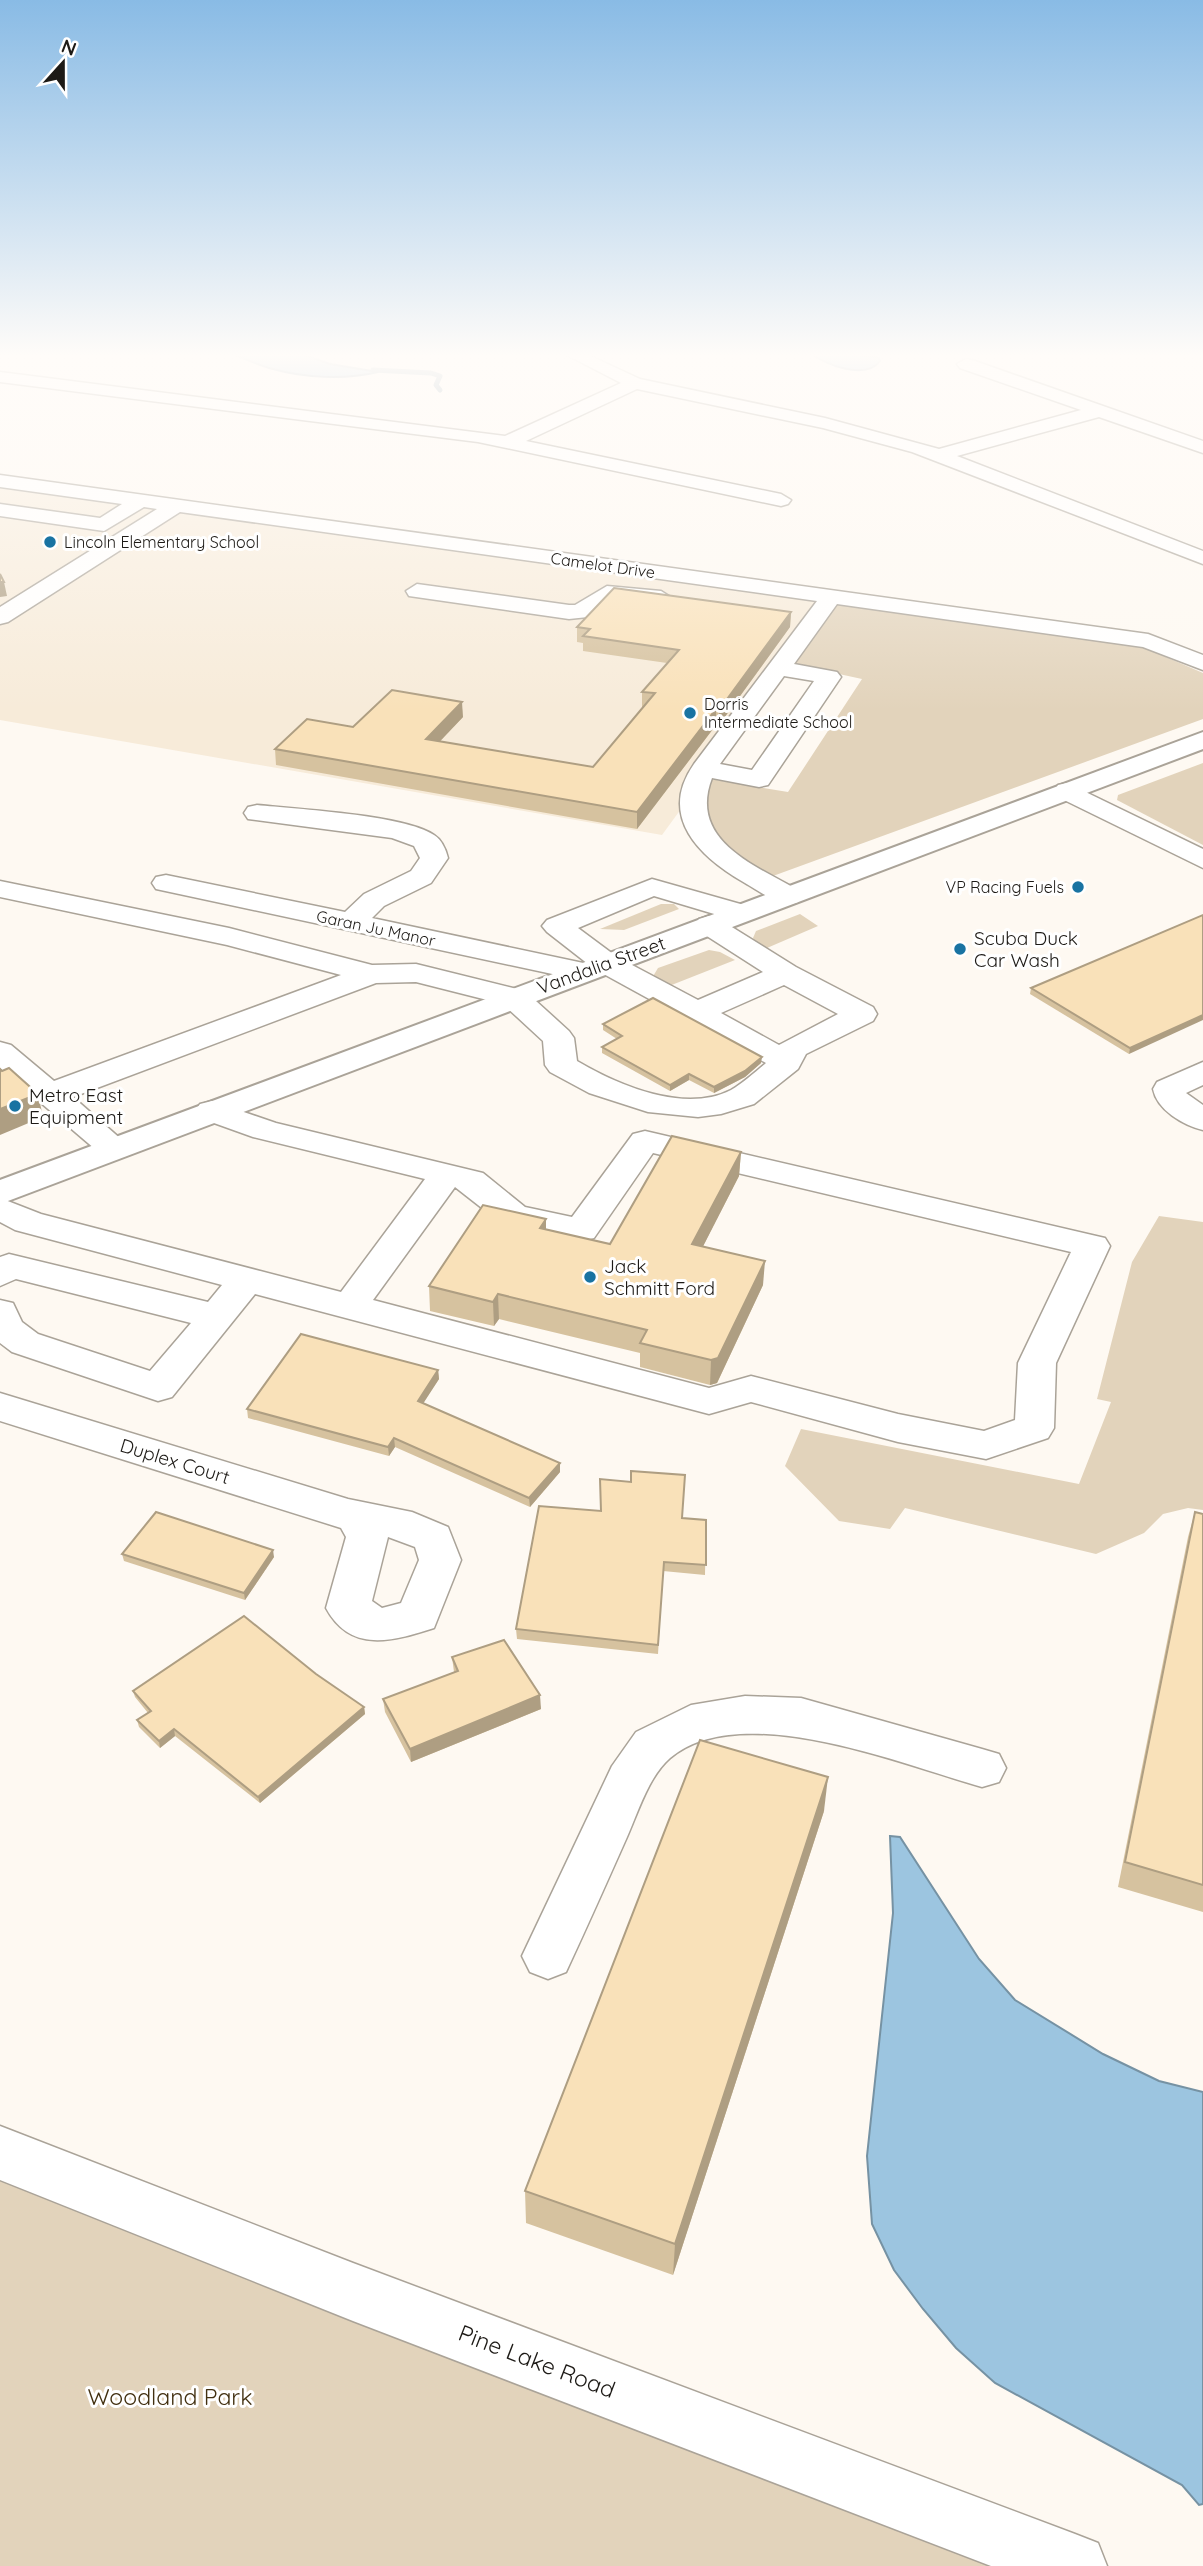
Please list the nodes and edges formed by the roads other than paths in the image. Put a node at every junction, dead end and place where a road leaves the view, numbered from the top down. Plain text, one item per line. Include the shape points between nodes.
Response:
1 (651, 472) edge
2 (982, 472) edge
3 (4, 485) edge
4 (780, 500) dead end
5 (141, 501) junction
6 (176, 506) junction
7 (0, 510) edge
8 (1203, 558) edge
9 (417, 591) dead end
10 (798, 592) junction
11 (832, 596) junction
12 (685, 602) edge
13 (783, 611) edge
14 (0, 617) edge
15 (1196, 654) edge
16 (779, 668) junction
17 (1203, 740) edge
18 (703, 769) junction
19 (1067, 791) junction
20 (257, 813) dead end
21 (1203, 860) edge
22 (166, 883) dead end
23 (0, 889) edge
24 (788, 896) junction
25 (741, 913) junction
26 (351, 922) junction
27 (709, 925) junction
28 (557, 926) joint
29 (596, 967) junction
30 (785, 973) junction
31 (372, 974) junction
32 (514, 998) junction
33 (697, 1012) junction
34 (0, 1052) edge
35 (787, 1062) junction
36 (1203, 1072) edge
37 (50, 1094) junction
38 (212, 1111) junction
39 (1203, 1120) edge
40 (114, 1148) junction
41 (447, 1174) junction
42 (0, 1192) edge
43 (0, 1209) edge
44 (0, 1274) edge
45 (247, 1279) junction
46 (350, 1306) junction
47 (0, 1312) edge
48 (216, 1317) junction
49 (0, 1407) edge
50 (350, 1514) dead end
51 (982, 1768) dead end
52 (548, 1956) dead end
53 (0, 2153) edge
54 (1075, 2566) edge

1 - 4 street
2 - 8 street
3 - 5 street, Camelot Drive
5 - 6 street, Camelot Drive
5 - 7 street via 104,525
6 - 10 street, Camelot Drive
6 - 14 street
9 - 12 street via 569,612 580,612 607,593
10 - 11 street, Camelot Drive
10 - 13 street
11 - 15 street, Camelot Drive via 1149,641
11 - 16 street
16 - 18 street
16 - 18 street via 829,677 759,779
17 - 19 main road, Vandalia Street
18 - 24 street via 691,800 694,825 717,851
19 - 21 street
19 - 24 main road, Vandalia Street
20 - 26 street via 368,827 422,839 432,848 434,858 421,877 374,900
22 - 26 street, Garan Ju Manor
23 - 31 street via 229,937
24 - 25 main road, Vandalia Street
25 - 27 main road, Vandalia Street
25 - 28 street via 652,887
26 - 29 street, Garan Ju Manor
27 - 29 main road, Vandalia Street
27 - 30 street
28 - 29 lane
29 - 32 main road, Vandalia Street
29 - 33 street, Garan Ju Manor
30 - 33 street
30 - 35 street via 862,1014 792,1049
31 - 32 street via 416,973
31 - 37 street
32 - 35 street via 558,1038 561,1065 586,1082 650,1103 705,1107 741,1097
32 - 38 main road, Vandalia Street
33 - 35 street, Garan Ju Manor
34 - 37 street
36 - 39 street via 1169,1088 1171,1100
37 - 40 street
38 - 40 main road, Vandalia Street
38 - 41 street via 265,1130
40 - 42 main road, Vandalia Street
41 - 46 street
41 - 46 street via 471,1180 513,1216 581,1230 645,1141 1091,1246 1037,1363 1034,1428 986,1445 898,1428 751,1389 709,1401
43 - 45 street via 28,1222
44 - 48 street via 9,1266
45 - 46 street
45 - 48 street
47 - 48 street via 6,1328 25,1343 158,1388
49 - 50 street, Duplex Court
51 - 52 street via 801,1717 745,1715 691,1724 653,1745 629,1780
53 - 54 street, Pine Lake Road

